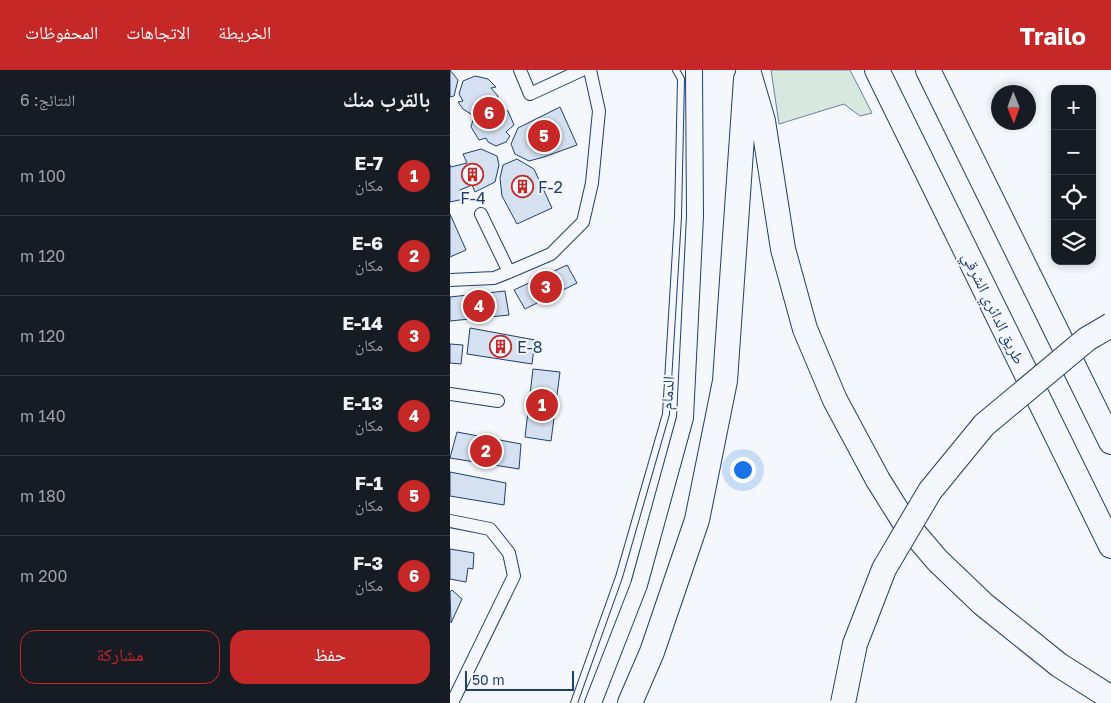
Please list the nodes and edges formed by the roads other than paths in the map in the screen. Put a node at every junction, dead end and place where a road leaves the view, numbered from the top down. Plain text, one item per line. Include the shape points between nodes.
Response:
1 (520, 70) edge
2 (582, 70) edge
3 (590, 70) edge
4 (676, 70) edge
5 (694, 70) edge
6 (747, 70) edge
7 (877, 70) edge
8 (928, 70) edge
9 (481, 214) dead end
10 (509, 272) junction
11 (450, 280) edge
12 (1111, 325) edge
13 (450, 394) edge
14 (498, 401) dead end
15 (1111, 442) edge
16 (450, 521) edge
17 (1111, 546) edge
18 (1111, 698) edge
19 (452, 703) edge
20 (574, 703) edge
21 (593, 703) edge
22 (630, 703) edge
23 (843, 703) edge

1 - 2 street via 530,94
3 - 10 street via 599,111 592,183 583,222 551,254
4 - 20 lane, الدمام via 681,79 678,217 666,414 618,577
5 - 21 street, الدمام via 695,216 684,418 639,585
6 - 18 highway via 763,120 784,249 805,329 835,400 878,480 903,520 937,560 982,604 1059,666
6 - 22 highway via 725,381 697,520 652,652
7 - 17 highway, طريق الدائري الشرقي
8 - 15 highway
9 - 10 street
10 - 11 street via 494,278
12 - 23 highway, bridge via 1087,339 984,425 930,491 884,570 855,644
13 - 14 street
16 - 19 street via 490,529 508,553 514,576

